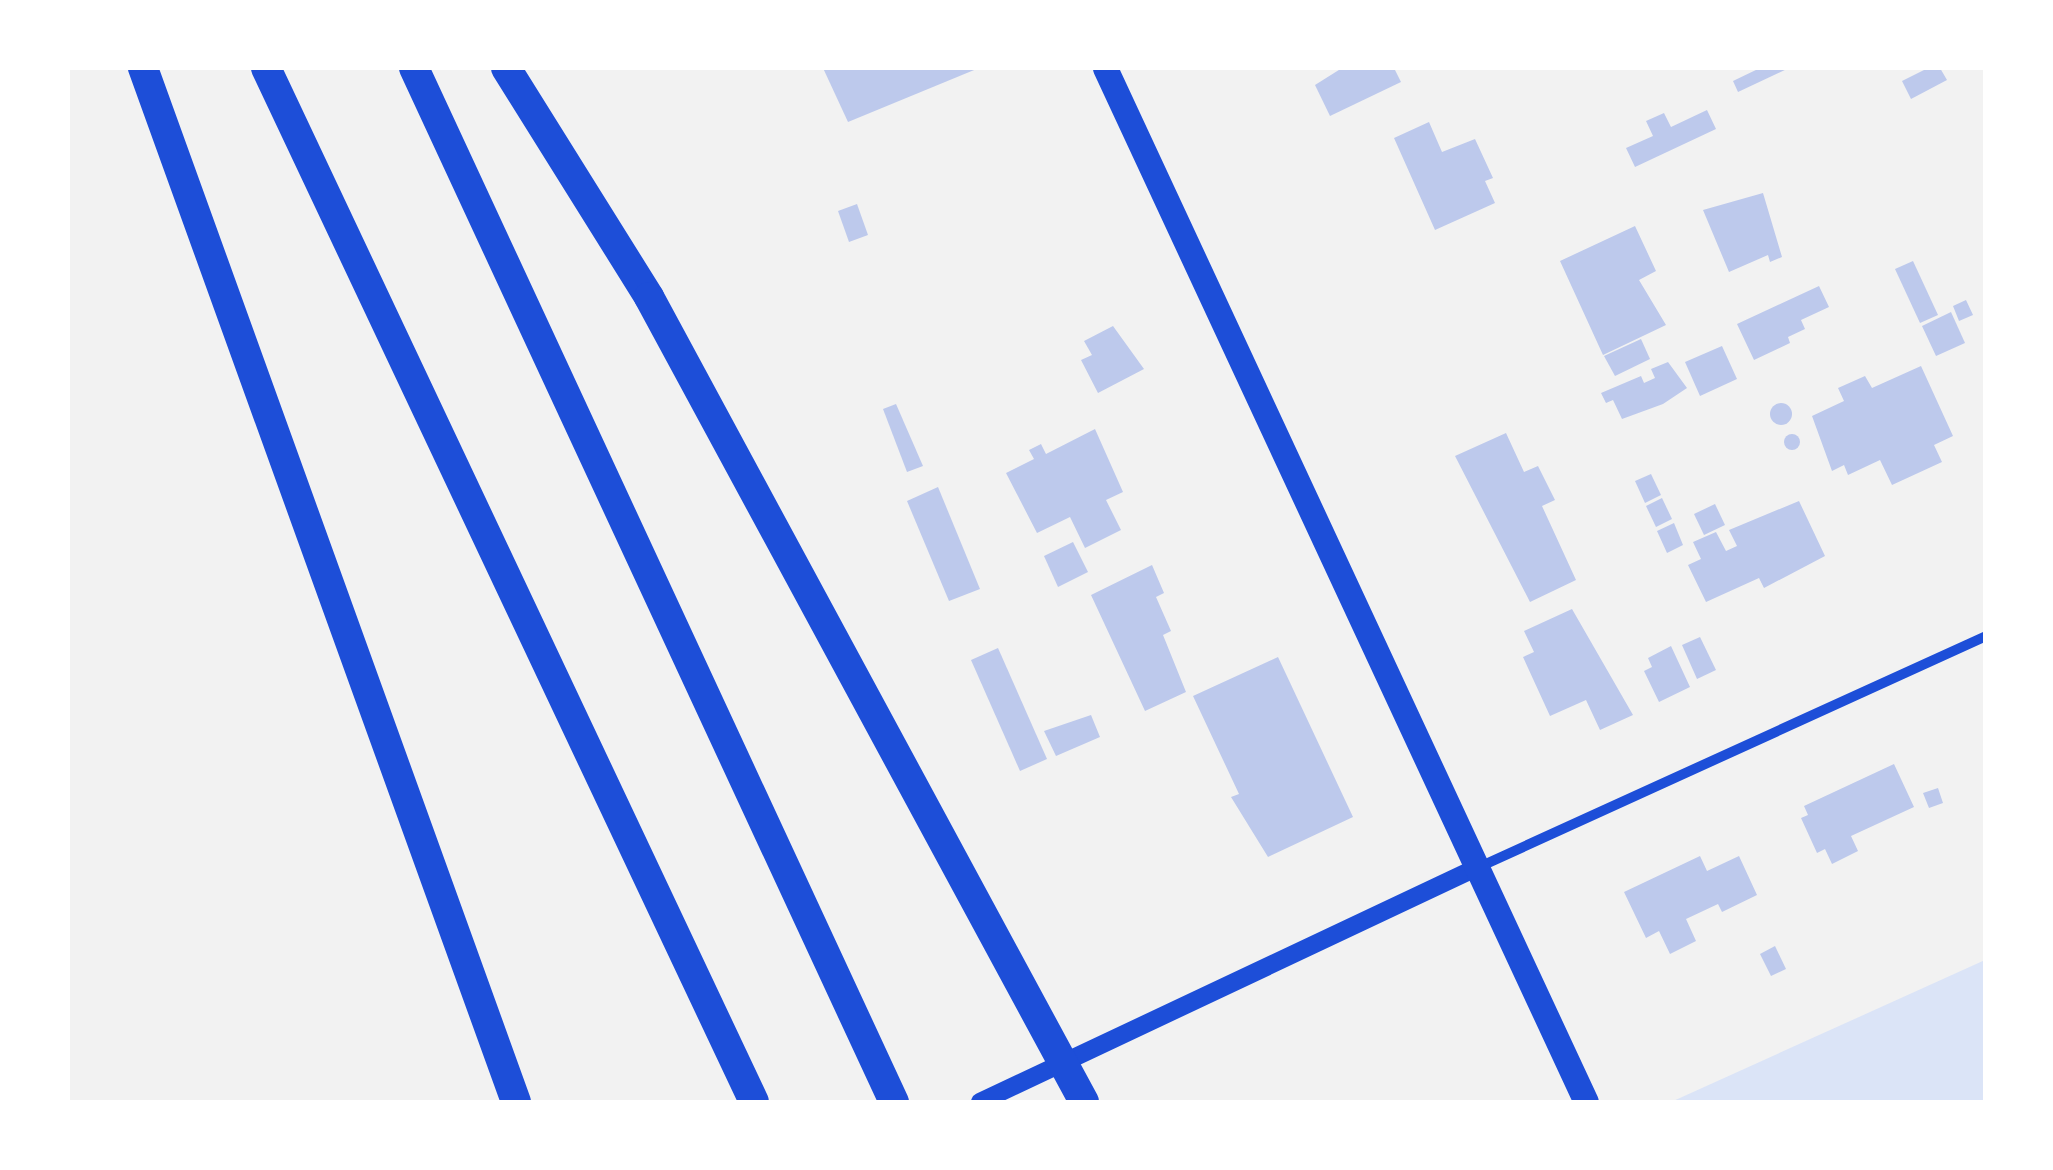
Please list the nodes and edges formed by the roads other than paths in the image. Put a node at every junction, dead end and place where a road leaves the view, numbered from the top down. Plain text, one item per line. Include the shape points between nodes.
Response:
1 (144, 68) edge
2 (266, 68) edge
3 (414, 68) edge
4 (506, 68) edge
5 (1105, 68) edge
6 (1986, 636) edge
7 (1476, 868) junction
8 (1068, 1064) junction
9 (516, 1102) edge
10 (754, 1102) edge
11 (894, 1102) edge
12 (980, 1102) edge
13 (1084, 1102) edge
14 (1586, 1102) edge

1 - 9 highway
2 - 10 highway
3 - 11 highway
4 - 8 highway via 649,297
5 - 7 main road
6 - 7 street
7 - 8 street
7 - 14 main road
8 - 12 street
8 - 13 highway

